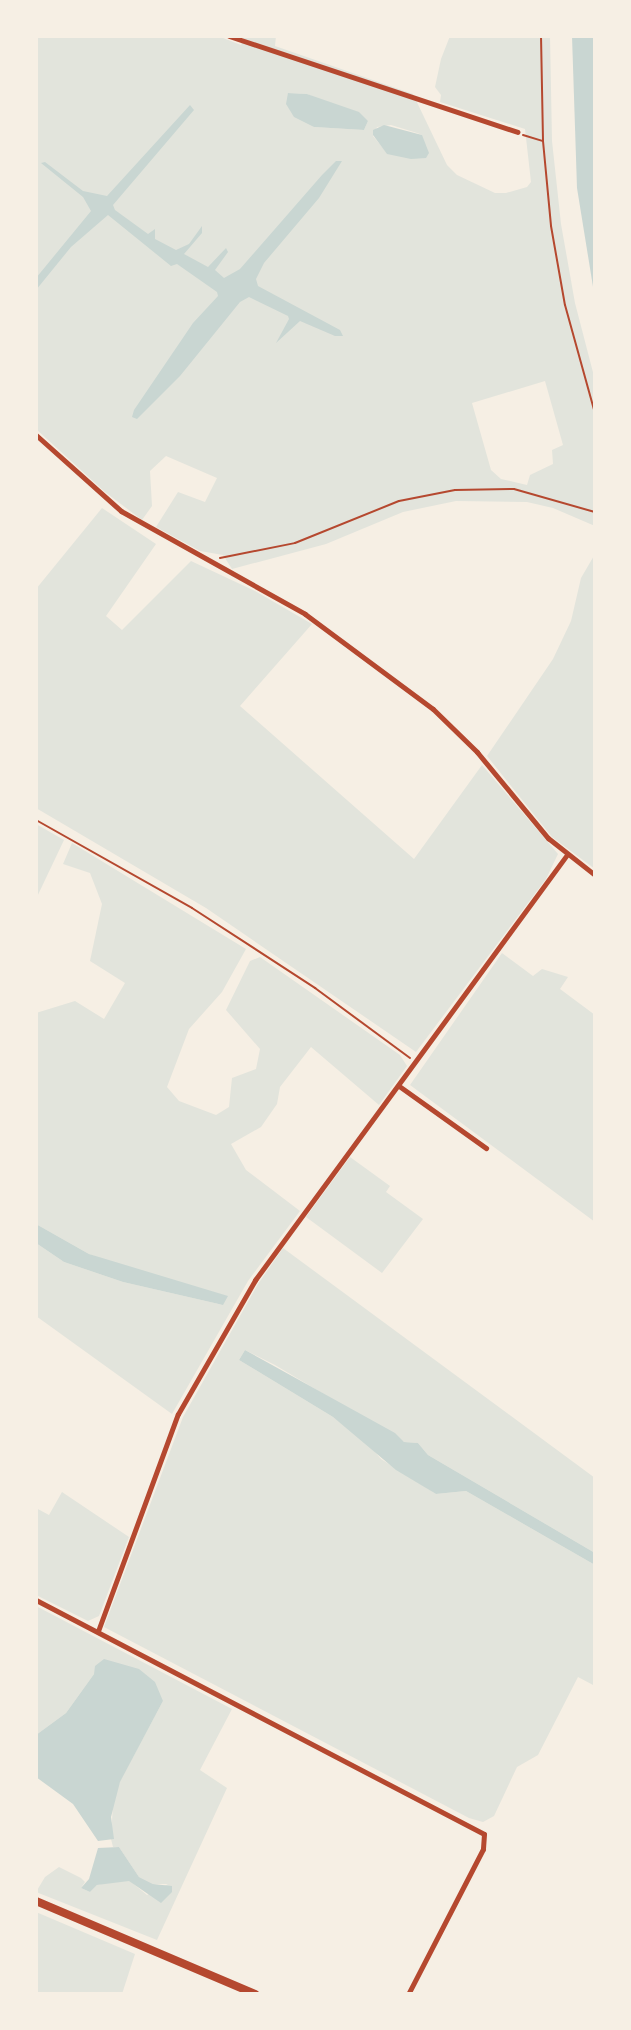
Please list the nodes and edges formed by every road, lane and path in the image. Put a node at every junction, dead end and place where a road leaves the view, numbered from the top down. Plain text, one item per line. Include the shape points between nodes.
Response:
1 (229, 36) edge
2 (540, 36) edge
3 (516, 132) joint
4 (543, 141) junction
5 (595, 413) edge
6 (36, 435) edge
7 (595, 512) edge
8 (209, 562) junction
9 (36, 820) edge
10 (566, 856) junction
11 (595, 875) edge
12 (417, 1062) junction
13 (399, 1086) junction
14 (486, 1148) dead end
15 (36, 1600) edge
16 (98, 1631) junction
17 (36, 1901) edge
18 (255, 1994) edge
19 (408, 1994) edge

1 - 3 street
2 - 4 path
3 - 4 path
4 - 5 path via 557,264
6 - 8 street via 114,506
7 - 8 path via 528,492 482,489 426,495 399,501 295,543
8 - 10 street via 320,624 433,709 477,752
9 - 12 path via 192,908 315,988
10 - 11 street
10 - 12 street
12 - 13 street
13 - 14 street
13 - 16 street via 255,1280 182,1407
15 - 16 street
16 - 19 street via 484,1834 483,1849
17 - 18 main road

